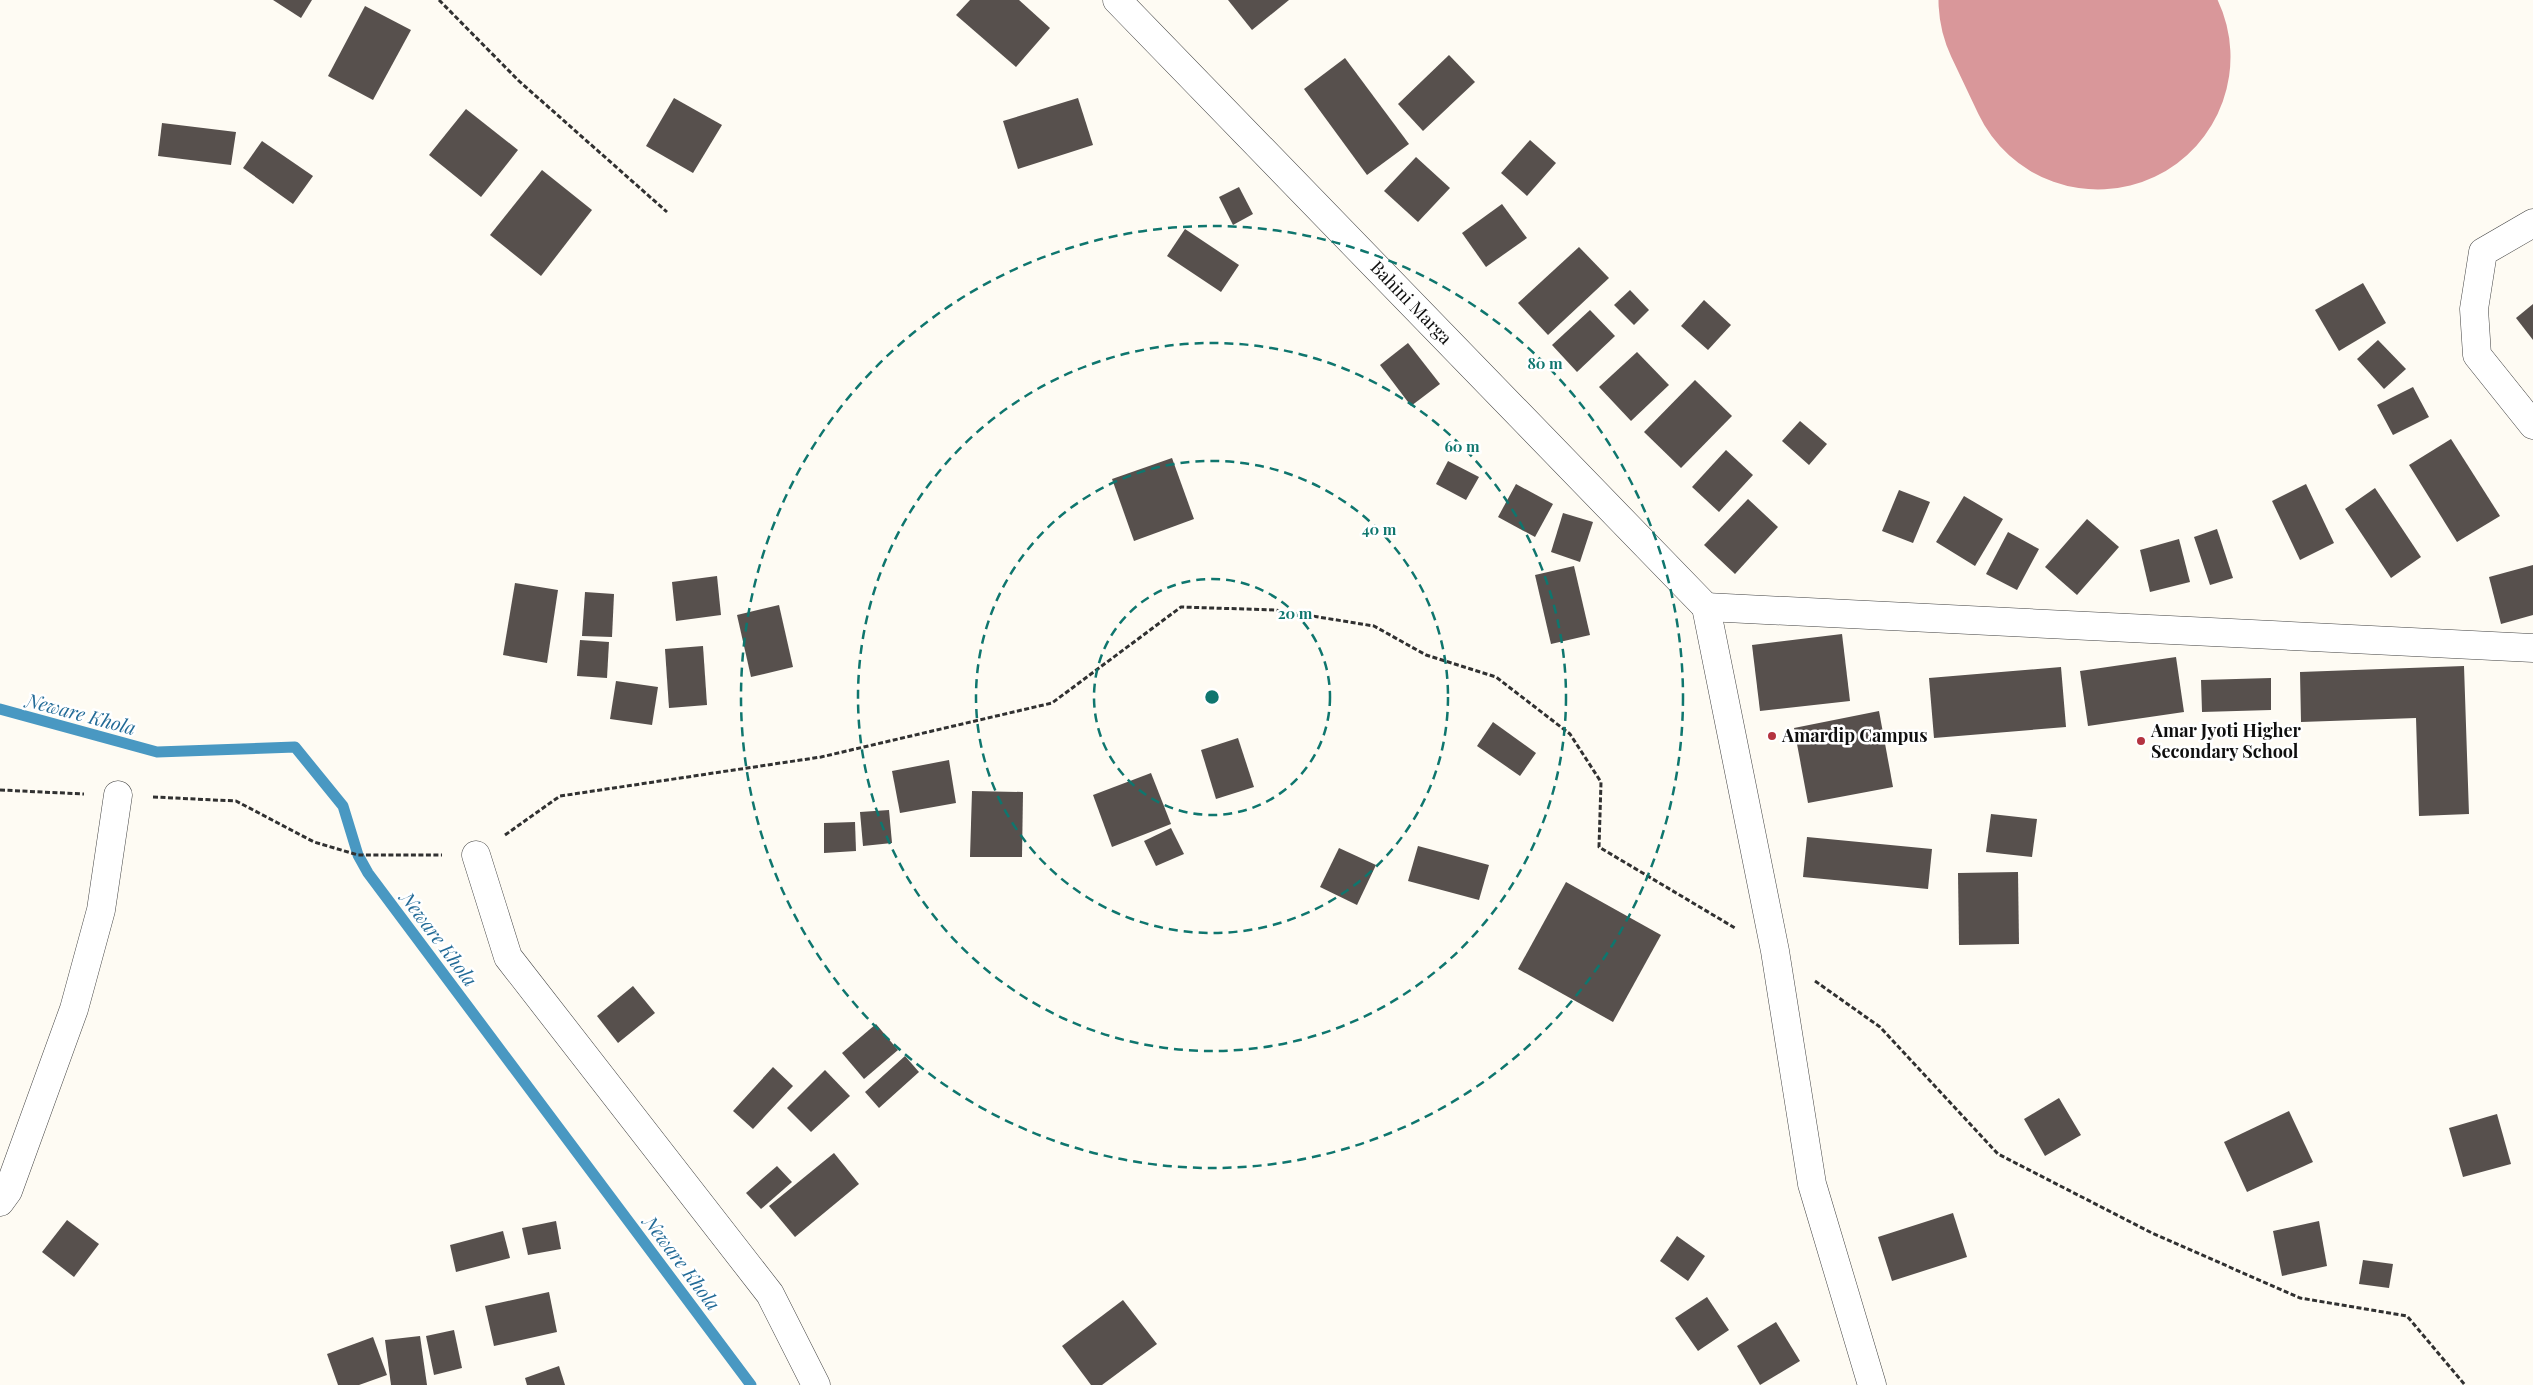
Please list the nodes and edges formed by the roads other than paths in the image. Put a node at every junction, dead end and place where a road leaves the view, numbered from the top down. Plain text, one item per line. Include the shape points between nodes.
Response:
1 (1117, 0) edge
2 (2533, 223) edge
3 (2533, 425) edge
4 (1706, 606) junction
5 (2533, 648) edge
6 (118, 795) road end
7 (476, 856) road end
8 (0, 1202) edge
9 (816, 1385) edge
10 (1872, 1385) edge

1 - 4 street, Bahini Marga
2 - 3 street via 2483,252 2474,309 2477,355
4 - 5 street
4 - 10 street via 1775,951 1812,1184
6 - 8 street via 101,910 74,1009 8,1191
7 - 9 street via 508,957 770,1294

